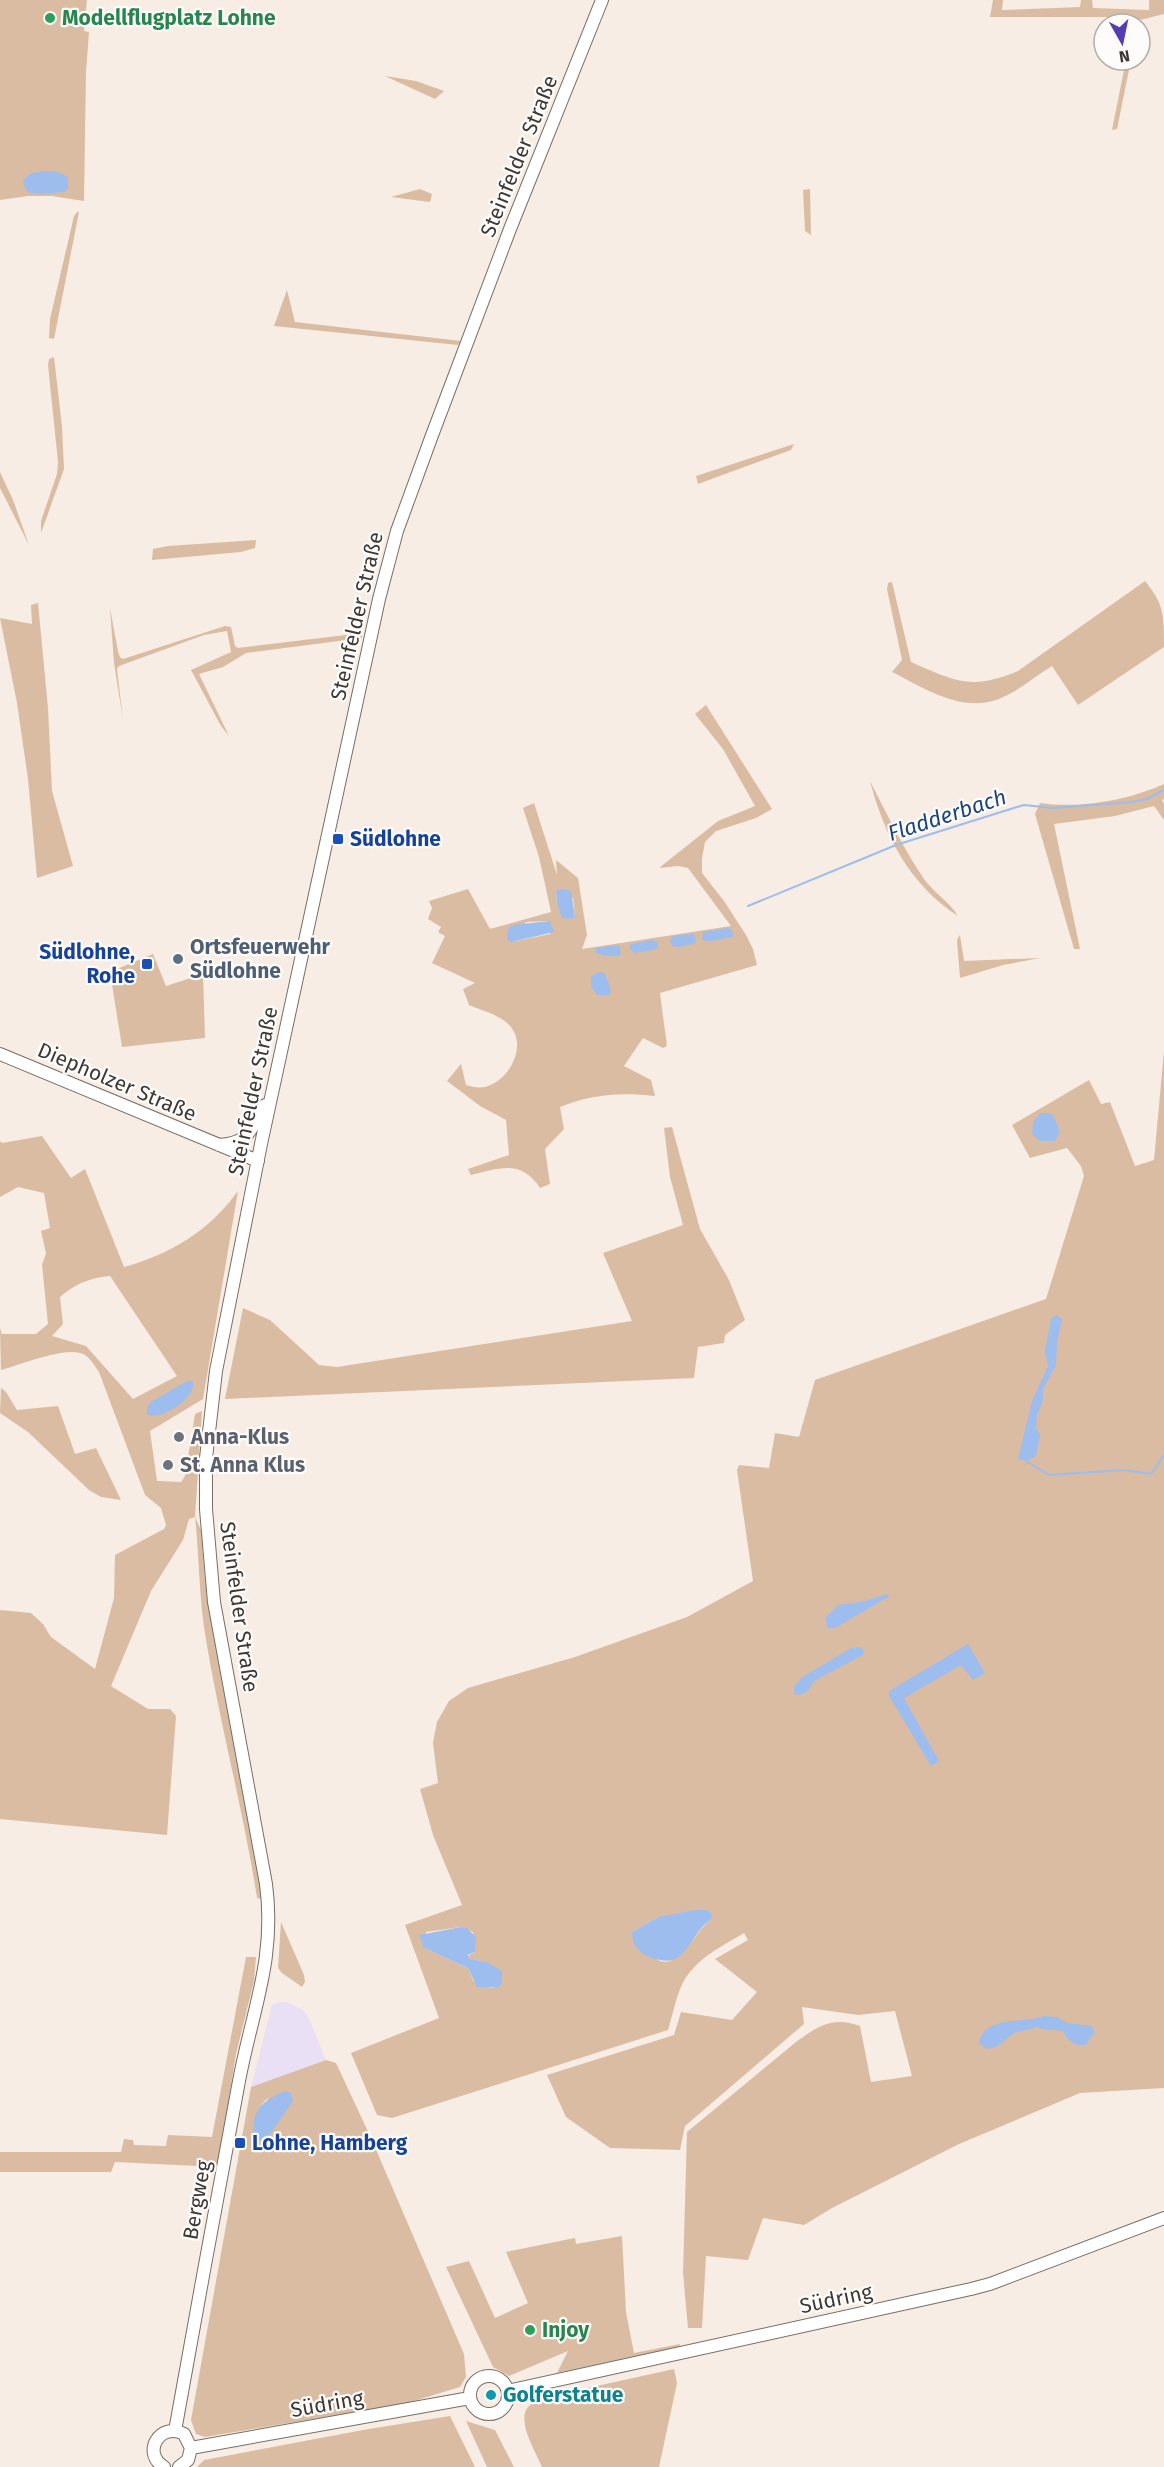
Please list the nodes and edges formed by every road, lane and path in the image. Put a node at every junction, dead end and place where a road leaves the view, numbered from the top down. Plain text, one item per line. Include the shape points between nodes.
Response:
1 (602, 0) edge
2 (0, 1054) edge
3 (271, 1096) junction
4 (218, 1145) junction
5 (258, 1161) junction
6 (264, 1979) joint
7 (1164, 2218) edge
8 (508, 2391) junction
9 (470, 2398) junction
10 (175, 2431) junction
11 (191, 2448) junction
12 (164, 2467) edge
13 (179, 2467) edge

1 - 3 main road, Steinfelder Straße via 510,228 397,531
2 - 4 main road, Diepholzer Straße
3 - 4 main road via 252,1132 231,1144
3 - 5 main road, Steinfelder Straße
4 - 5 main road, Diepholzer Straße
5 - 6 main road, Steinfelder Straße via 214,1382 206,1458 206,1509 214,1602 270,1912
6 - 10 main road, Bergweg via 243,2062
7 - 8 main road, Südring via 990,2284
8 - 9 main road via 500,2380 487,2377 475,2382
8 - 9 main road via 504,2406 494,2414 480,2412
9 - 11 main road, Südring
10 - 11 main road via 187,2438
10 - 12 main road via 160,2434 153,2447 154,2457
11 - 13 main road via 188,2460

